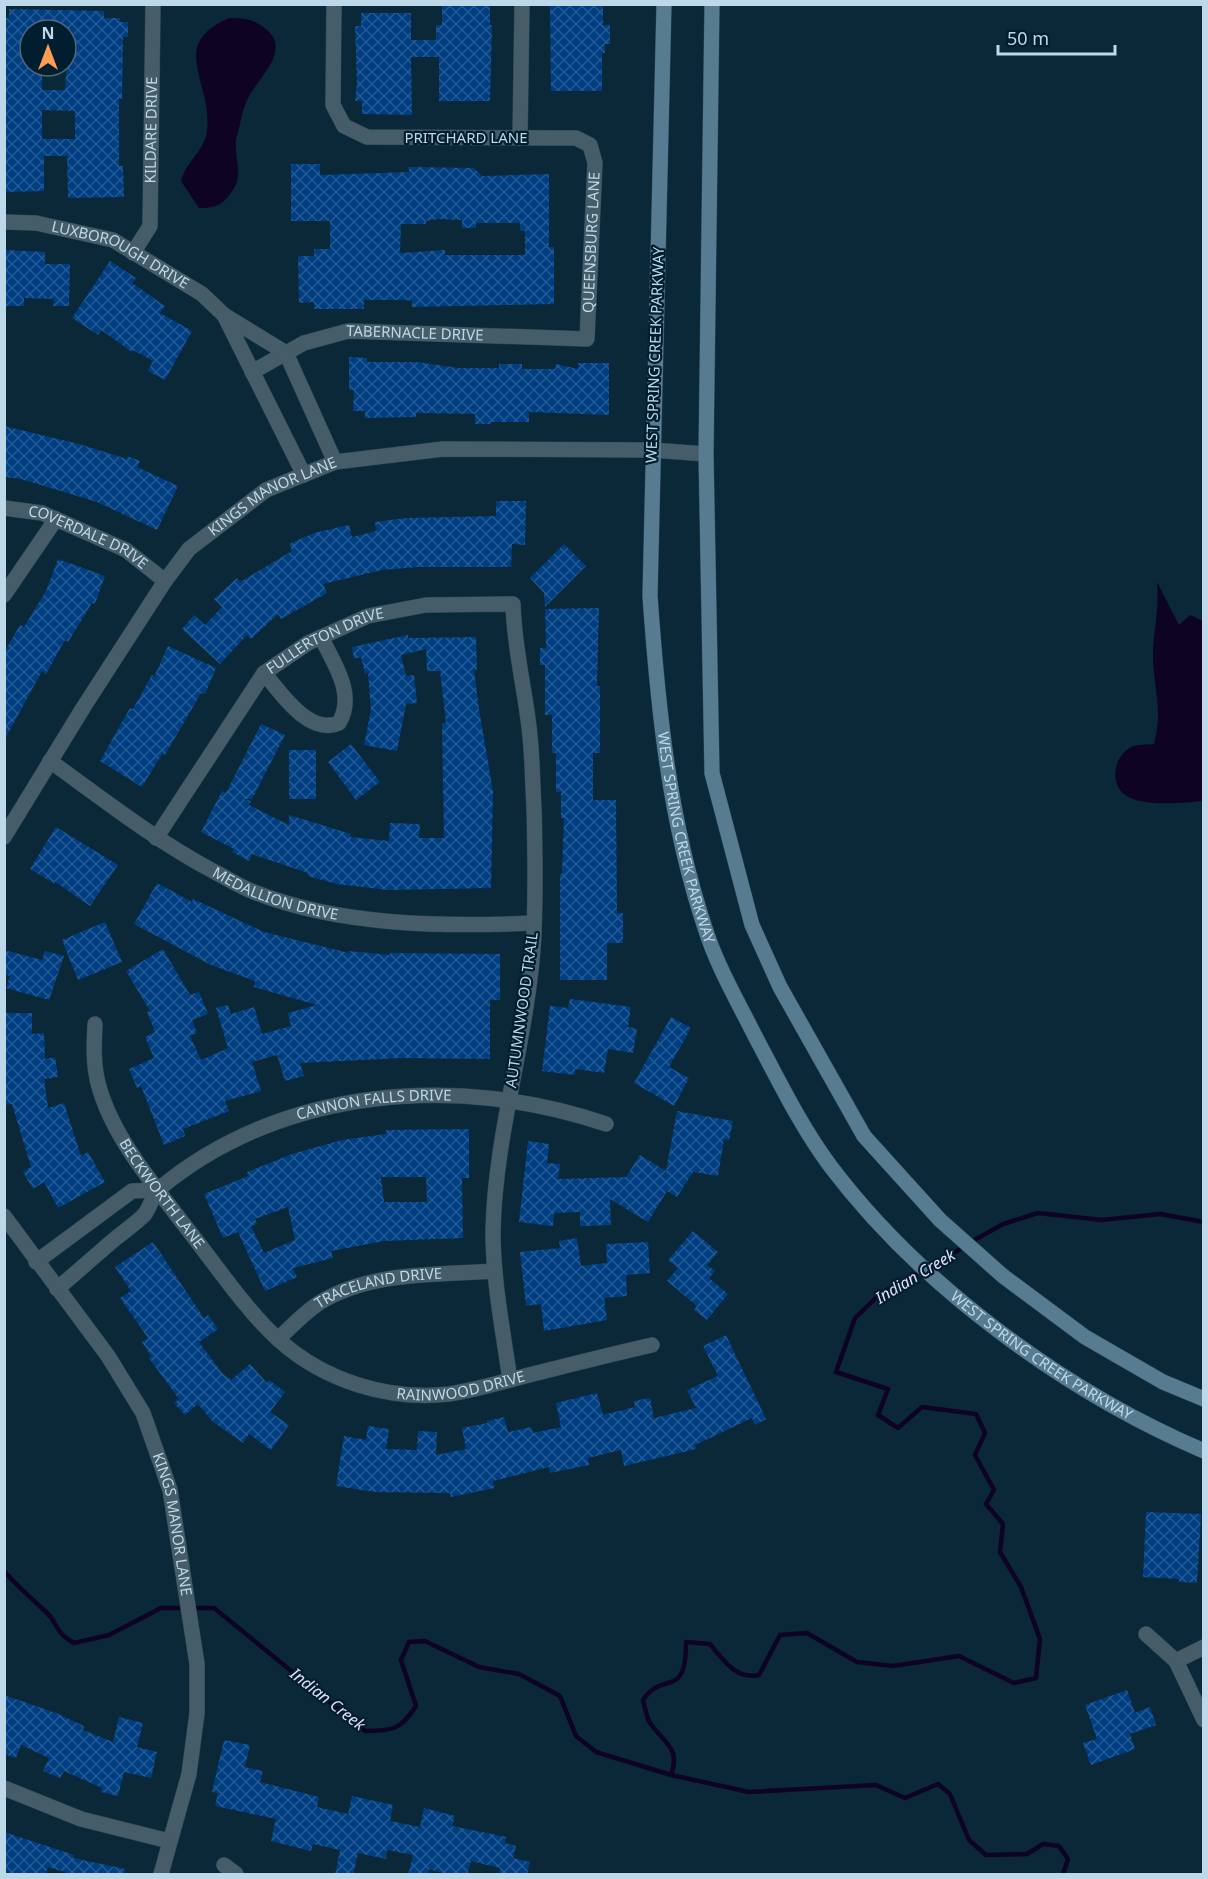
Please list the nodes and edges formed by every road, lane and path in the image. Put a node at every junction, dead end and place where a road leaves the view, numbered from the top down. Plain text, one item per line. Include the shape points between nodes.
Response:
1 (153, 4) edge
2 (334, 4) edge
3 (522, 4) edge
4 (664, 4) edge
5 (711, 4) edge
6 (520, 138) junction
7 (590, 145) joint
8 (4, 222) edge
9 (134, 253) junction
10 (224, 315) junction
11 (587, 339) joint
12 (286, 353) junction
13 (252, 372) junction
14 (652, 450) junction
15 (706, 454) junction
16 (335, 462) junction
17 (304, 475) junction
18 (4, 508) edge
19 (56, 519) junction
20 (165, 580) junction
21 (4, 595) edge
22 (513, 604) joint
23 (321, 637) junction
24 (264, 673) junction
25 (50, 761) junction
26 (4, 837) edge
27 (156, 838) junction
28 (534, 923) junction
29 (95, 1024) dead end
30 (510, 1100) junction
31 (606, 1124) dead end
32 (158, 1190) junction
33 (4, 1216) edge
34 (36, 1262) junction
35 (495, 1271) junction
36 (57, 1288) junction
37 (278, 1339) junction
38 (652, 1345) dead end
39 (510, 1380) junction
40 (1203, 1399) edge
41 (1203, 1451) edge
42 (1146, 1634) dead end
43 (1203, 1647) edge
44 (1176, 1661) junction
45 (1203, 1720) edge
46 (4, 1788) edge
47 (169, 1841) junction
48 (224, 1865) dead end
49 (161, 1875) edge
50 (237, 1875) edge

1 - 9 street, KILDARE DRIVE via 150,226
2 - 6 street, PRITCHARD LANE via 333,105 344,126 367,137
3 - 6 street
4 - 14 main road, WEST SPRING CREEK PARKWAY
5 - 15 main road
6 - 7 street, PRITCHARD LANE via 576,138
7 - 11 street, QUEENSBURG LANE via 595,163
8 - 9 street, LUXBOROUGH DRIVE via 36,223 113,240
9 - 10 street, LUXBOROUGH DRIVE via 202,294
10 - 12 street, LUXBOROUGH DRIVE
10 - 13 street, LUXBOROUGH DRIVE
11 - 12 street, TABERNACLE DRIVE via 348,331 304,343
12 - 13 street, TABERNACLE DRIVE
12 - 16 street
13 - 17 street, LUXBOROUGH DRIVE
14 - 15 street, KINGS MANOR LANE
14 - 16 street, KINGS MANOR LANE via 443,449
14 - 41 main road, WEST SPRING CREEK PARKWAY via 650,596 656,685 673,806 705,930 783,1091 831,1167 897,1243 961,1300 1061,1377 1147,1427
15 - 40 main road via 712,773 752,925 780,987 864,1136 940,1220 1003,1276 1085,1337 1163,1382
16 - 17 street, KINGS MANOR LANE
17 - 20 street, KINGS MANOR LANE via 266,490 221,523 189,549
18 - 19 street, COVERDALE DRIVE
19 - 20 street, COVERDALE DRIVE via 126,550
19 - 21 street
20 - 25 street, KINGS MANOR LANE
22 - 23 street, FULLERTON DRIVE via 426,605 368,616
22 - 28 street, AUTUMNWOOD TRAIL via 513,633 531,747
23 - 24 street, FULLERTON DRIVE
23 - 24 street via 346,696 339,723 330,727 318,724 292,707
24 - 27 street, FULLERTON DRIVE
25 - 26 street, KINGS MANOR LANE
25 - 27 street, MEDALLION DRIVE
27 - 28 street, MEDALLION DRIVE via 253,892 310,910 464,926
28 - 30 street, AUTUMNWOOD TRAIL
29 - 32 street, BECKWORTH LANE via 95,1067 106,1108
30 - 31 street, CANNON FALLS DRIVE
30 - 32 street, CANNON FALLS DRIVE via 414,1094 322,1109 233,1141 201,1158
30 - 35 street, AUTUMNWOOD TRAIL via 496,1188
32 - 34 street via 132,1191
32 - 36 street, CANNON FALLS DRIVE via 145,1214
32 - 37 street, BECKWORTH LANE
33 - 34 street, KINGS MANOR LANE
34 - 36 street, KINGS MANOR LANE
35 - 37 street, TRACELAND DRIVE via 356,1286 321,1302
35 - 39 street, AUTUMNWOOD TRAIL
36 - 47 street, KINGS MANOR LANE via 108,1356 143,1413 177,1521 197,1664 197,1713 189,1774
37 - 39 street, RAINWOOD DRIVE via 325,1372 386,1392 447,1394
38 - 39 street, RAINWOOD DRIVE
42 - 44 street
43 - 44 street
44 - 45 street
46 - 47 street via 81,1819
47 - 49 street, KINGS MANOR LANE
48 - 50 street

